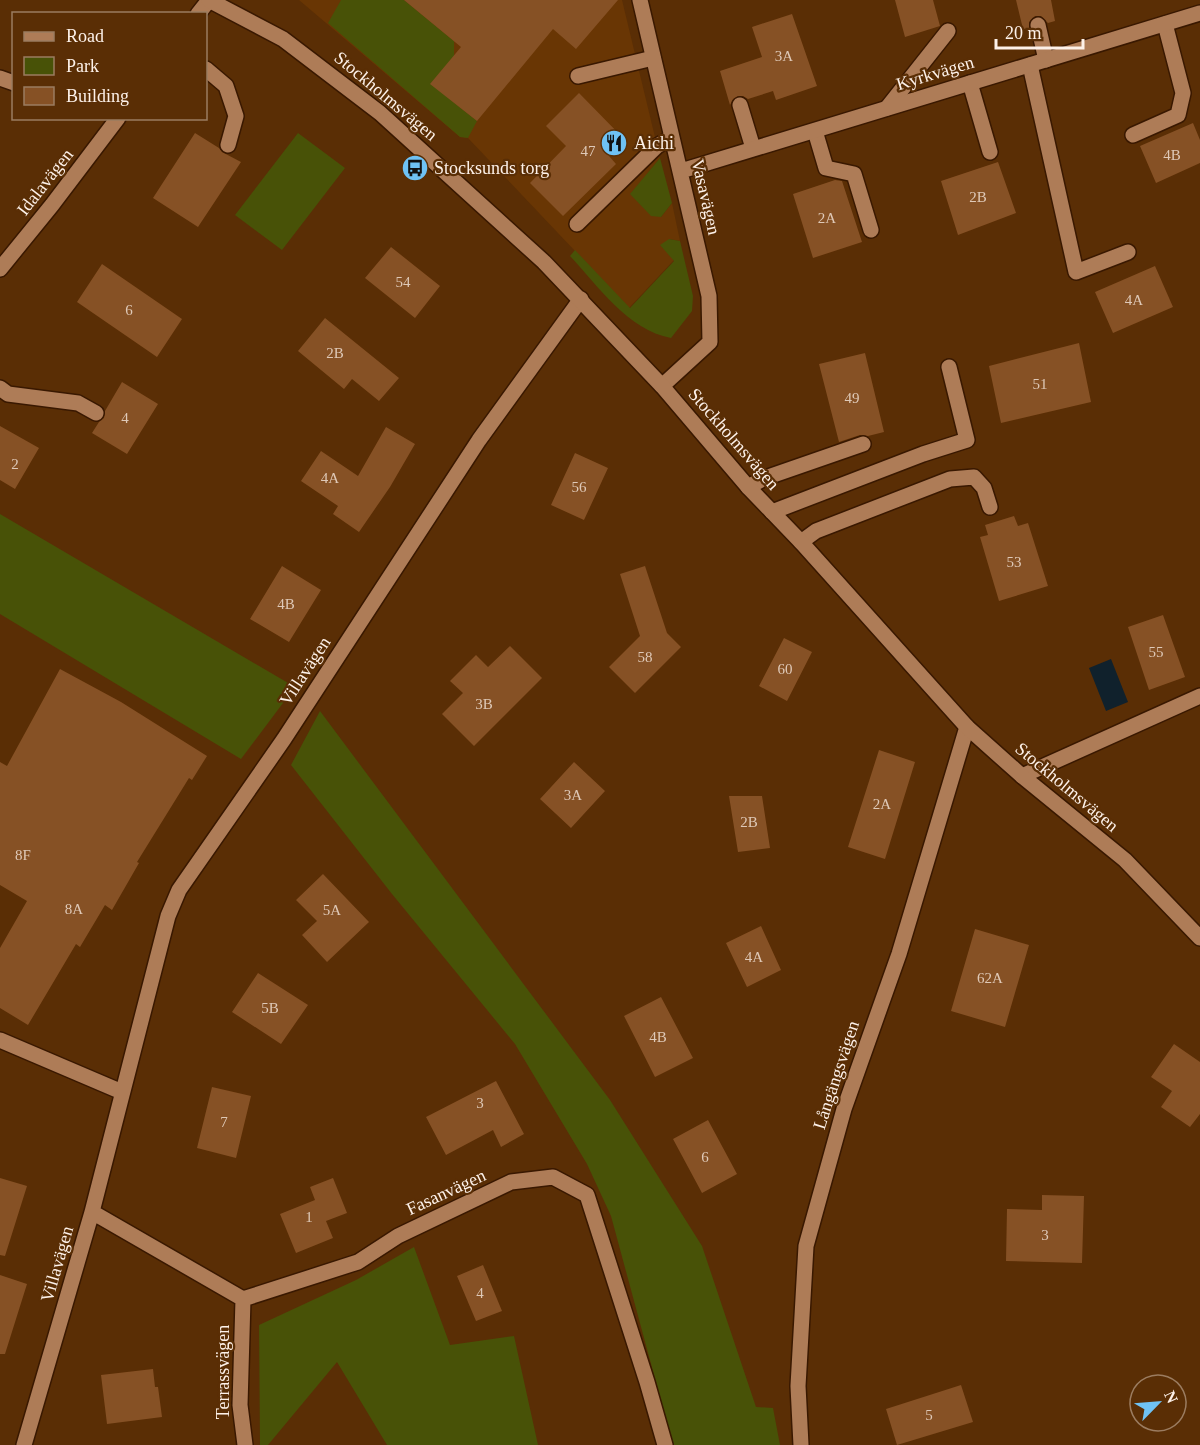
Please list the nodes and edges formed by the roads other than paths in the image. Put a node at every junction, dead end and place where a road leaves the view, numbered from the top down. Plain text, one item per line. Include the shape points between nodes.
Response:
1 (209, 0) edge
2 (640, 0) edge
3 (200, 12) edge
4 (1200, 13) edge
5 (1165, 24) junction
6 (1038, 25) dead end
7 (948, 31) dead end
8 (653, 58) junction
9 (1046, 60) junction
10 (1030, 65) junction
11 (207, 70) edge
12 (578, 76) dead end
13 (970, 83) junction
14 (740, 105) dead end
15 (887, 108) junction
16 (116, 120) edge
17 (815, 131) junction
18 (1133, 135) dead end
19 (671, 138) junction
20 (228, 145) dead end
21 (753, 148) junction
22 (990, 152) dead end
23 (681, 171) junction
24 (577, 224) dead end
25 (871, 230) dead end
26 (1128, 252) dead end
27 (0, 269) edge
28 (581, 299) junction
29 (949, 367) dead end
30 (662, 386) junction
31 (0, 388) edge
32 (96, 413) dead end
33 (862, 444) dead end
34 (748, 487) junction
35 (990, 507) dead end
36 (772, 512) junction
37 (801, 542) junction
38 (1200, 696) edge
39 (967, 727) junction
40 (1022, 776) junction
41 (1200, 938) edge
42 (0, 1040) edge
43 (122, 1092) junction
44 (92, 1212) junction
45 (243, 1299) junction
46 (24, 1445) edge
47 (245, 1445) edge
48 (665, 1445) edge
49 (801, 1445) edge

1 - 3 street
1 - 28 street, Stockholmsvägen via 283,39 380,113
2 - 8 street, Vasavägen
4 - 5 street, Kyrkvägen
5 - 9 street, Kyrkvägen
5 - 18 street via 1183,93 1178,115
6 - 9 street
7 - 15 street
8 - 12 street
8 - 19 street, Vasavägen
9 - 10 street, Kyrkvägen
10 - 13 street, Kyrkvägen
10 - 26 street via 1076,272
11 - 20 street via 226,86 236,116
13 - 15 street, Kyrkvägen
13 - 22 street
14 - 21 street
15 - 17 street, Kyrkvägen
16 - 27 street, Idalavägen
17 - 21 street, Kyrkvägen
17 - 25 street via 826,168 854,174
19 - 23 street, Vasavägen
19 - 24 street via 657,146
21 - 23 street, Kyrkvägen
23 - 30 street, Vasavägen via 709,296 710,342
28 - 30 street, Stockholmsvägen
28 - 43 street, Villavägen via 479,440 284,739 178,890
29 - 36 street via 967,440
30 - 34 street, Stockholmsvägen
31 - 32 street via 8,394 78,403
33 - 34 street
34 - 36 street, Stockholmsvägen
35 - 37 street via 984,488 974,477 950,479 816,531
36 - 37 street, Stockholmsvägen
37 - 39 street, Stockholmsvägen
38 - 40 street
39 - 40 street, Stockholmsvägen
39 - 49 street, Långängsvägen via 899,954 844,1109 806,1246 798,1386
40 - 41 street, Stockholmsvägen via 1125,860
42 - 43 street
43 - 44 street, Villavägen
44 - 45 street
44 - 46 street, Villavägen
45 - 47 street, Terrassvägen via 240,1405
45 - 48 street, Fasanvägen via 358,1262 398,1236 512,1182 553,1177 587,1196

